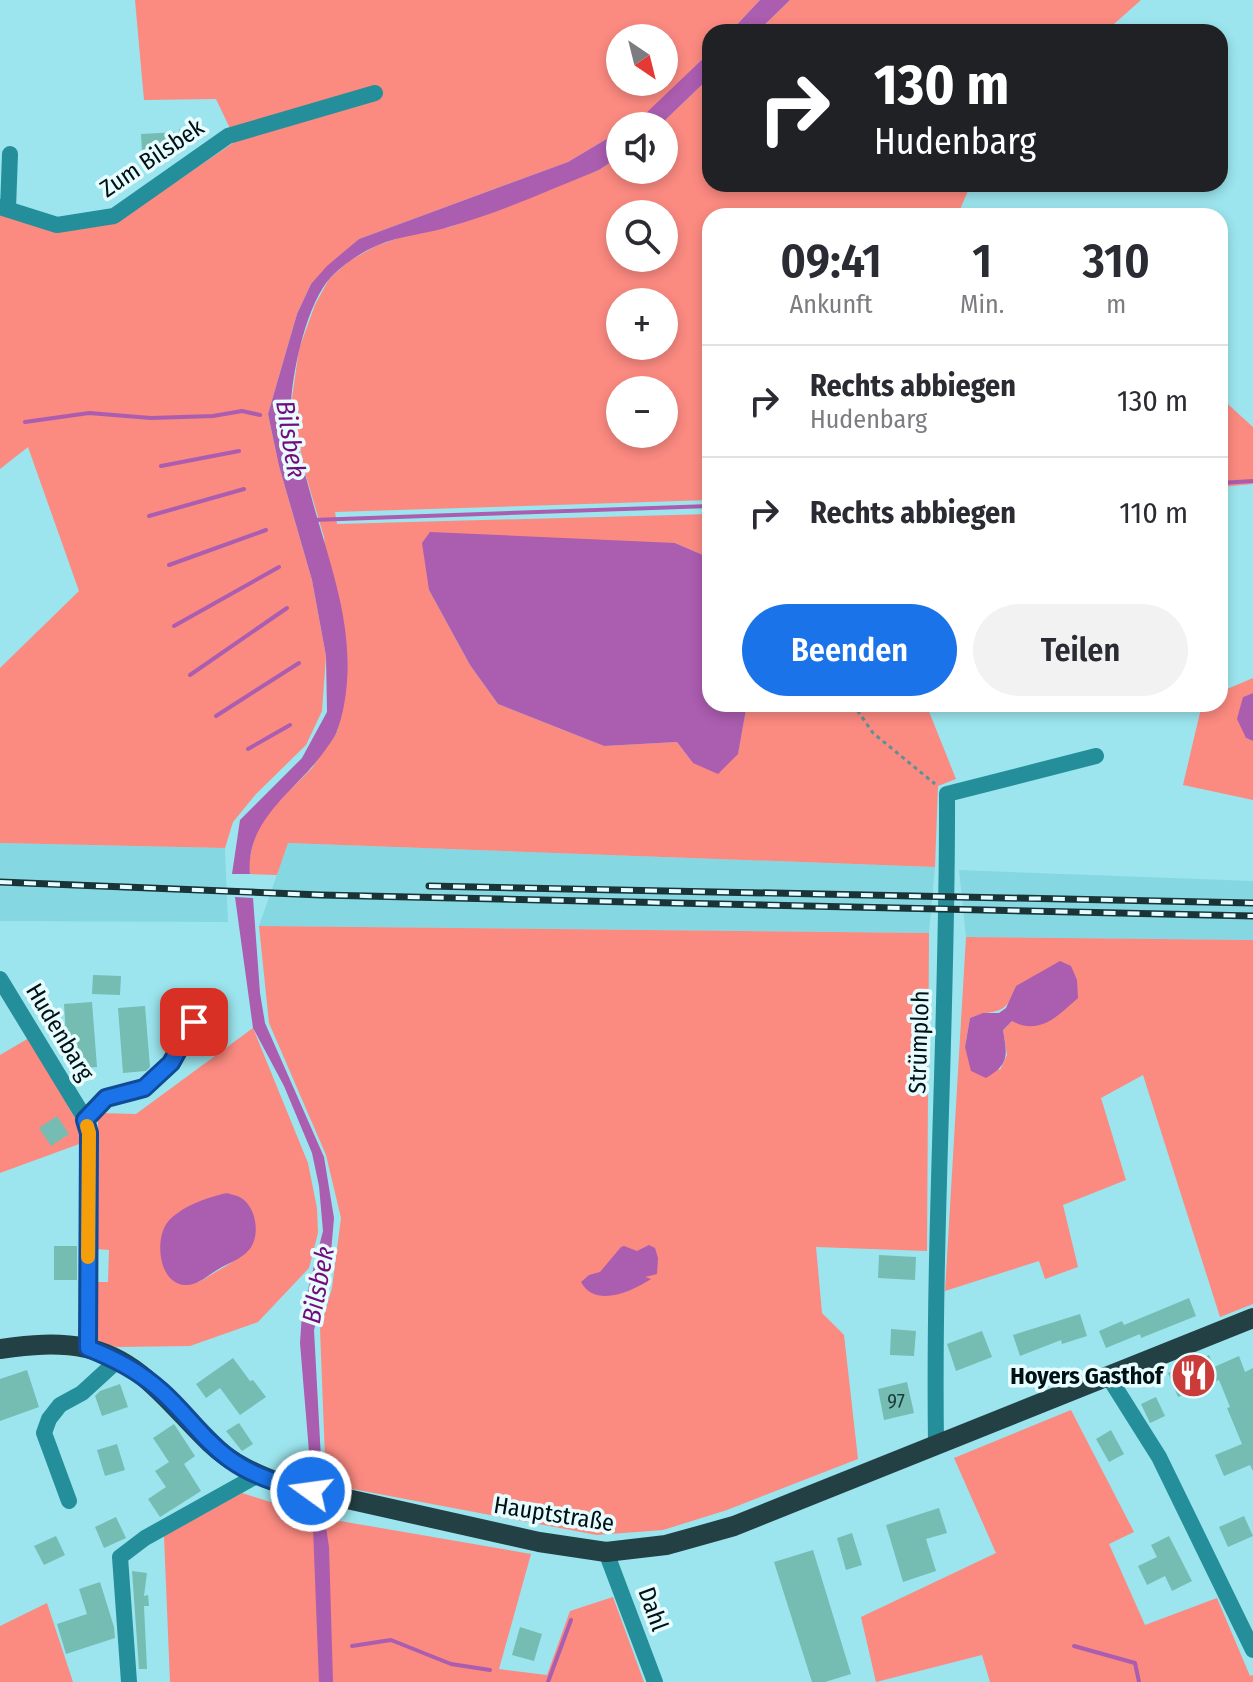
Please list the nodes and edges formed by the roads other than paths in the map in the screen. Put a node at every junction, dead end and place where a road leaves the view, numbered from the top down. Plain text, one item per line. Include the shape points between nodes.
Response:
1 (375, 93) dead end
2 (10, 154) dead end
3 (4, 208) edge
4 (1096, 756) dead end
5 (0, 979) edge
6 (206, 1001) dead end
7 (85, 1120) junction
8 (1253, 1318) edge
9 (88, 1348) junction
10 (0, 1349) edge
11 (118, 1360) junction
12 (1108, 1376) junction
13 (936, 1444) junction
14 (258, 1475) junction
15 (69, 1501) dead end
16 (606, 1552) junction
17 (1253, 1650) edge
18 (129, 1682) edge
19 (655, 1682) edge

1 - 3 street, Zum Bilsbek via 228,136 114,216 57,225
2 - 3 street
4 - 13 street, Strümploh via 947,794
5 - 7 street, Hudenbarg
6 - 7 street via 171,1063 144,1088 106,1098
7 - 9 street, Hudenbarg
8 - 12 main road, Hauptstraße
9 - 10 main road, Hauptstraße via 54,1344
9 - 11 main road, Hauptstraße
11 - 14 main road, Hauptstraße via 163,1393 211,1444
11 - 15 street via 82,1393 60,1405 44,1433
12 - 13 main road, Hauptstraße
12 - 17 street via 1159,1457
13 - 16 main road, Hauptstraße via 734,1526 666,1545
14 - 16 main road, Hauptstraße via 539,1542
14 - 18 street via 120,1557
16 - 19 street, Dahl

